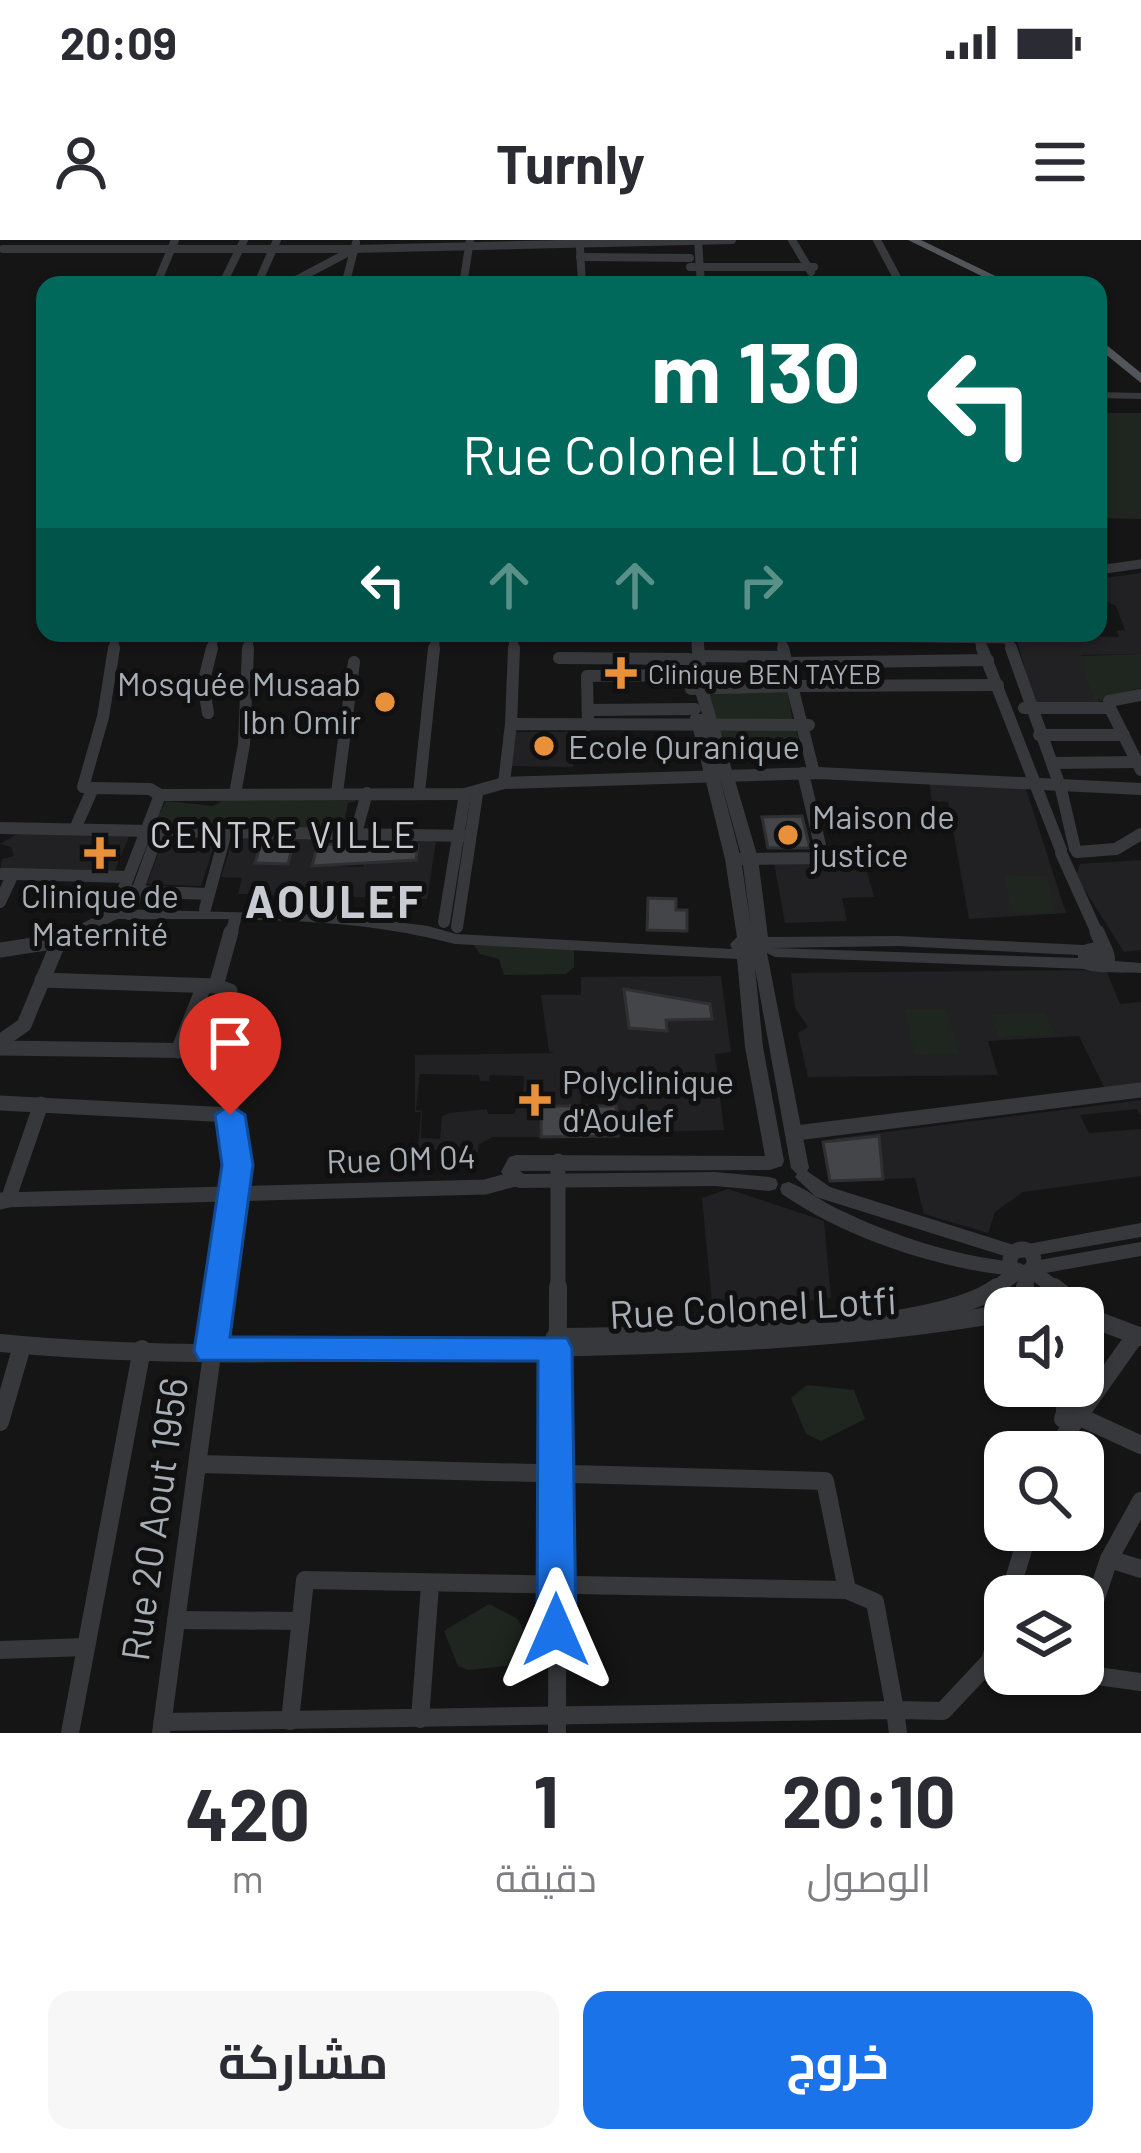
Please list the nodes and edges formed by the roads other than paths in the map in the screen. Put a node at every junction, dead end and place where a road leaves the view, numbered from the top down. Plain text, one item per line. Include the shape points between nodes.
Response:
1 (175, 240) edge
2 (244, 240) edge
3 (278, 240) edge
4 (732, 240) edge
5 (796, 240) edge
6 (877, 240) edge
7 (913, 240) edge
8 (943, 240) edge
9 (694, 241) edge
10 (584, 242) edge
11 (470, 243) edge
12 (356, 245) edge
13 (4, 249) dead end
14 (169, 250) junction
15 (239, 250) junction
16 (273, 250) junction
17 (580, 257) junction
18 (696, 275) edge
19 (160, 276) edge
20 (227, 276) edge
21 (261, 276) edge
22 (300, 276) edge
23 (348, 276) edge
24 (464, 276) edge
25 (581, 276) edge
26 (756, 276) edge
27 (756, 276) edge
28 (815, 276) edge
29 (897, 276) edge
30 (993, 276) edge
31 (999, 276) edge
32 (1107, 346) edge
33 (1141, 375) edge
34 (1107, 392) edge
35 (1141, 393) edge
36 (1141, 566) edge
37 (1107, 572) edge
38 (115, 642) edge
39 (213, 642) edge
40 (249, 642) edge
41 (435, 642) edge
42 (514, 642) edge
43 (692, 642) edge
44 (781, 642) edge
45 (851, 642) edge
46 (980, 642) edge
47 (1009, 642) edge
48 (559, 658) dead end
49 (588, 658) junction
50 (784, 660) junction
51 (988, 660) junction
52 (354, 662) dead end
53 (856, 662) junction
54 (694, 674) junction
55 (587, 676) junction
56 (998, 685) junction
57 (792, 686) junction
58 (864, 686) junction
59 (1141, 695) edge
60 (1110, 707) junction
61 (694, 709) junction
62 (1007, 709) junction
63 (1028, 709) junction
64 (588, 710) junction
65 (208, 713) dead end
66 (511, 724) junction
67 (588, 725) junction
68 (805, 725) junction
69 (705, 727) junction
70 (1039, 735) junction
71 (1131, 741) edge
72 (1052, 763) junction
73 (1139, 766) edge
74 (808, 773) junction
75 (720, 775) junction
76 (504, 783) junction
77 (92, 788) junction
78 (1141, 789) edge
79 (1042, 792) junction
80 (338, 793) junction
81 (367, 793) junction
82 (235, 794) junction
83 (419, 794) junction
84 (471, 794) junction
85 (1062, 794) junction
86 (160, 795) junction
87 (0, 828) edge
88 (75, 829) junction
89 (152, 831) junction
90 (226, 832) junction
91 (356, 833) junction
92 (1141, 834) edge
93 (464, 836) junction
94 (1141, 847) edge
95 (1116, 849) junction
96 (1069, 854) junction
97 (741, 859) junction
98 (6, 874) edge
99 (126, 900) junction
100 (0, 902) edge
101 (206, 907) junction
102 (236, 915) junction
103 (449, 930) junction
104 (61, 938) junction
105 (751, 948) junction
106 (0, 950) edge
107 (1098, 956) junction
108 (1141, 959) edge
109 (1141, 968) edge
110 (42, 980) junction
111 (210, 986) junction
112 (0, 1045) edge
113 (780, 1046) junction
114 (754, 1048) junction
115 (178, 1051) junction
116 (218, 1051) junction
117 (1141, 1090) edge
118 (0, 1103) edge
119 (41, 1104) junction
120 (230, 1115) junction
121 (796, 1133) junction
122 (558, 1171) junction
123 (785, 1174) junction
124 (515, 1179) joint
125 (234, 1194) junction
126 (2, 1201) edge
127 (1141, 1230) edge
128 (1141, 1249) edge
129 (1022, 1267) junction
130 (1022, 1287) edge
131 (1050, 1287) edge
132 (984, 1317) edge
133 (1104, 1321) edge
134 (1138, 1336) edge
135 (745, 1337) junction
136 (555, 1342) junction
137 (0, 1343) edge
138 (22, 1346) junction
139 (142, 1349) junction
140 (211, 1351) junction
141 (1070, 1407) edge
142 (1070, 1413) junction
143 (0, 1422) edge
144 (1062, 1431) edge
145 (1141, 1445) edge
146 (201, 1464) junction
147 (557, 1473) junction
148 (1141, 1501) edge
149 (1109, 1559) junction
150 (1141, 1569) edge
151 (1104, 1575) edge
152 (430, 1585) junction
153 (556, 1586) junction
154 (847, 1590) junction
155 (176, 1620) junction
156 (301, 1621) junction
157 (86, 1647) junction
158 (0, 1650) edge
159 (984, 1674) edge
160 (1104, 1677) edge
161 (1141, 1682) edge
162 (895, 1710) junction
163 (420, 1719) junction
164 (290, 1721) junction
165 (557, 1725) edge
166 (377, 1726) edge
167 (162, 1728) edge
168 (70, 1733) edge
169 (898, 1733) edge

1 - 14 street
2 - 15 street
3 - 16 street
4 - 9 street
5 - 28 street
6 - 29 street
7 - 30 main road
8 - 31 main road
9 - 10 street
9 - 18 street
10 - 11 street
10 - 17 street
11 - 12 street
11 - 24 street
12 - 16 street
12 - 22 street
12 - 23 street
13 - 14 street
14 - 15 street
14 - 19 street
15 - 16 street
15 - 20 street
16 - 21 street
17 - 18 street
17 - 25 street
18 - 26 street
18 - 27 street
32 - 33 main road
34 - 35 street
36 - 37 street
38 - 77 street via 104,717 82,787
39 - 65 street via 203,684
40 - 82 street
41 - 83 street
42 - 66 street
43 - 54 street
44 - 50 street
45 - 53 street
46 - 51 street
47 - 63 street
48 - 49 street
49 - 54 street
49 - 55 street
50 - 53 street
50 - 54 street
50 - 57 street
51 - 53 street
51 - 56 street
52 - 80 street
53 - 58 street
54 - 55 street
54 - 57 street
54 - 61 street
54 - 69 street
55 - 64 street
56 - 58 street
56 - 62 street
57 - 58 street
57 - 68 street
59 - 60 street
60 - 63 street
60 - 71 street
61 - 64 street
61 - 69 street
62 - 63 street
62 - 79 street
63 - 70 street
64 - 67 street
66 - 67 street
66 - 76 street
67 - 69 street
68 - 69 street
68 - 74 street
69 - 75 street
70 - 71 street
70 - 72 street
71 - 73 street
72 - 73 street
72 - 85 street
74 - 75 street
74 - 79 street via 920,775
74 - 97 street via 823,858
75 - 76 street
75 - 97 street
76 - 84 street
77 - 86 street
77 - 88 street
78 - 85 street
79 - 85 street
79 - 96 street
80 - 81 street
80 - 82 street
81 - 83 street
81 - 91 street
82 - 86 street
83 - 84 street
84 - 93 street
85 - 96 street
86 - 89 street
87 - 88 street
88 - 89 street
89 - 90 street
89 - 99 street
90 - 91 street
90 - 101 street
91 - 93 street
92 - 95 street
93 - 103 street
94 - 95 street
95 - 96 street
96 - 107 street
97 - 105 street
98 - 99 street
98 - 100 street
99 - 101 street
99 - 104 street
101 - 102 street
102 - 103 street
102 - 111 street
103 - 105 street
104 - 106 street
104 - 110 street
105 - 107 street
105 - 113 street
105 - 114 street
107 - 108 street
107 - 109 street
110 - 111 street
110 - 112 street via 24,1025
111 - 115 street
111 - 116 street via 230,991
112 - 115 street
113 - 114 street
113 - 121 street
114 - 123 street
115 - 116 street
116 - 120 street, Rue 20 Aout 1956 via 239,1051
117 - 121 street
118 - 119 street
119 - 120 street
119 - 126 street
120 - 125 street, Rue 20 Aout 1956
121 - 123 street
122 - 123 street
122 - 124 street via 516,1162
122 - 136 street
123 - 129 street
123 - 129 street via 812,1210 992,1268
124 - 125 street, Rue OM 04
125 - 126 street, Rue OM 04
125 - 140 street, Rue 20 Aout 1956
127 - 129 street
128 - 129 street
129 - 130 street
129 - 131 street
129 - 135 street, Rue Colonel Lotfi via 975,1300
132 - 135 street, Rue Colonel Lotfi via 914,1330
133 - 134 street
134 - 142 street
135 - 136 street, Rue Colonel Lotfi
136 - 140 street, Rue Colonel Lotfi
136 - 147 street
137 - 138 street, Rue Colonel Lotfi
138 - 139 street, Rue Colonel Lotfi
138 - 143 street
139 - 140 street, Rue Colonel Lotfi
139 - 157 street
140 - 146 street, Rue 20 Aout 1956
141 - 142 street
142 - 144 street
142 - 145 street
146 - 147 street
146 - 155 street, Rue 20 Aout 1956
147 - 153 street
147 - 154 street via 825,1481
148 - 149 street
149 - 150 street
149 - 151 street
152 - 153 street
152 - 156 street via 304,1580
152 - 163 street
153 - 154 street
153 - 165 street
154 - 162 street via 875,1602
155 - 156 street
155 - 167 street, Rue 20 Aout 1956
156 - 164 street
157 - 158 street
157 - 168 street
159 - 162 street via 943,1711
160 - 161 street
162 - 165 street
162 - 169 street
163 - 165 street
163 - 166 street
164 - 166 street
164 - 167 street

